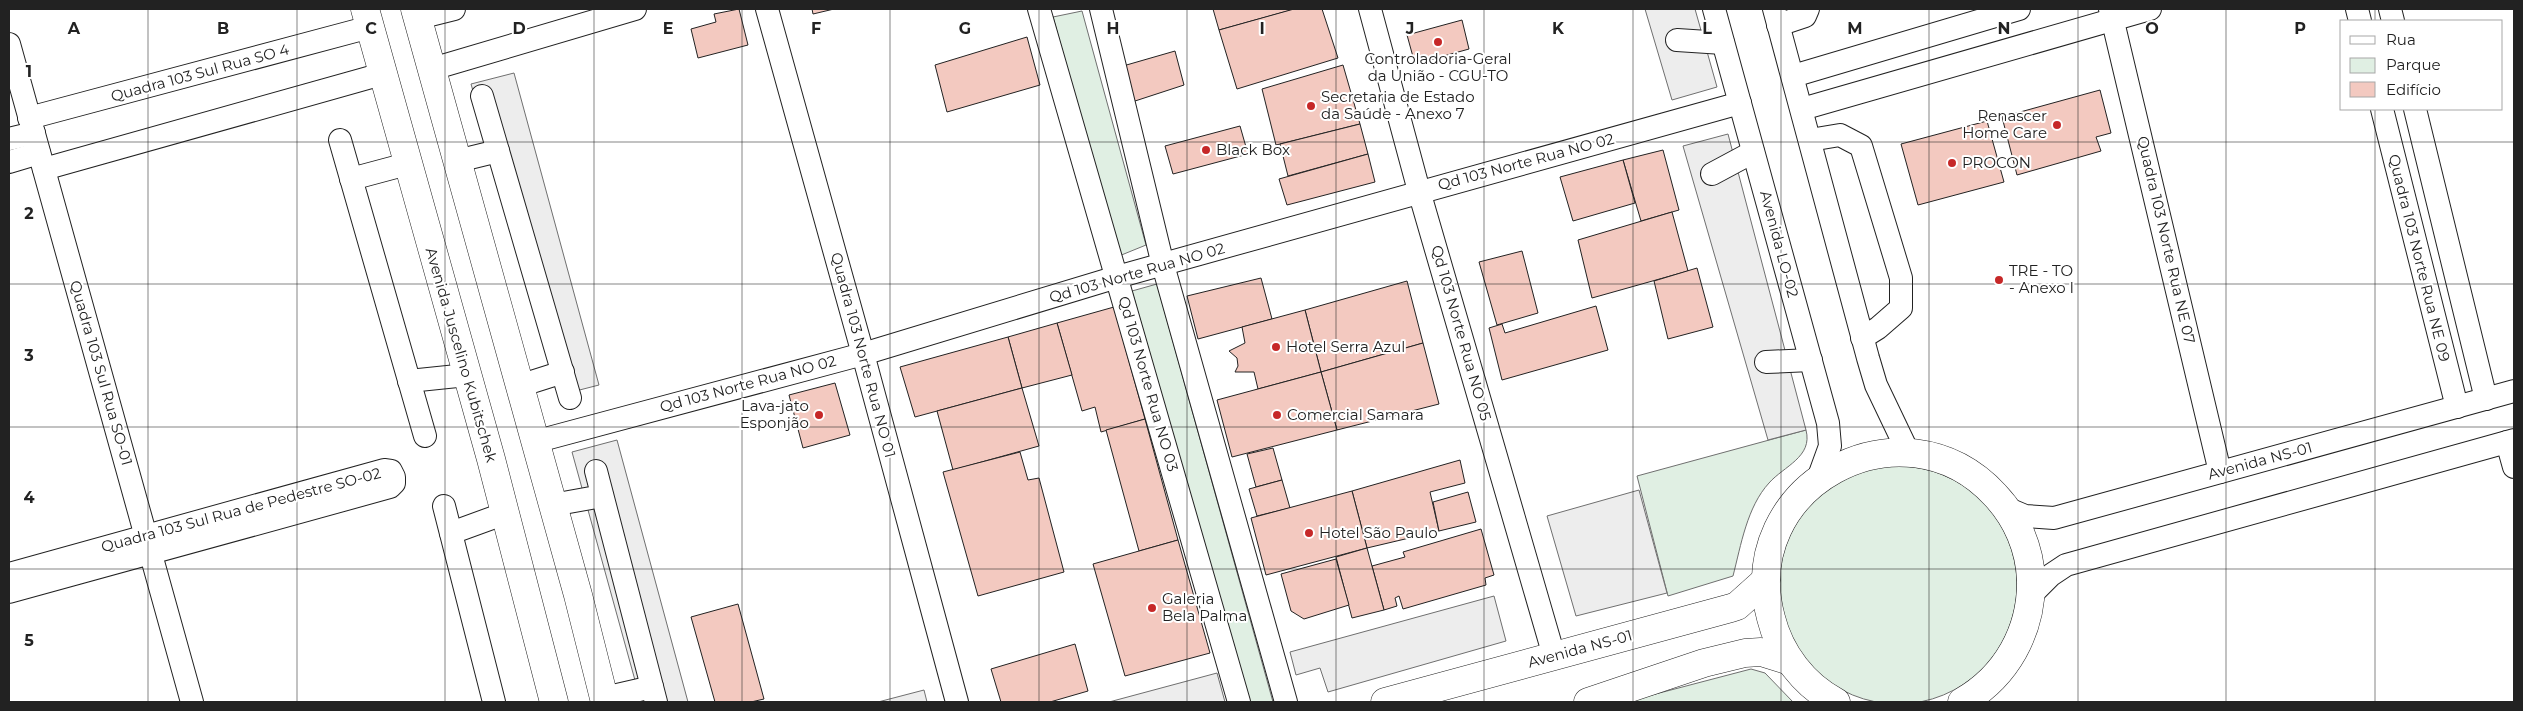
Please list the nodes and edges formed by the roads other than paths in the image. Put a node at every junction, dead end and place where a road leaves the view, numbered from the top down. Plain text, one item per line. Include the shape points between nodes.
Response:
1 (454, 9) edge
2 (635, 9) edge
3 (767, 9) edge
4 (1040, 9) edge
5 (1101, 9) edge
6 (1370, 9) edge
7 (1714, 9) edge
8 (1808, 9) edge
9 (2019, 9) edge
10 (2150, 9) edge
11 (417, 14) edge
12 (2112, 14) edge
13 (1776, 17) edge
14 (367, 18) edge
15 (1677, 40) dead end
16 (1723, 43) junction
17 (9, 44) edge
18 (432, 69) junction
19 (382, 74) junction
20 (1793, 76) junction
21 (482, 96) dead end
22 (1740, 103) junction
23 (1802, 109) junction
24 (2382, 110) edge
25 (2415, 110) edge
26 (9, 140) edge
27 (340, 140) dead end
28 (1810, 140) junction
29 (36, 143) junction
30 (498, 152) junction
31 (1753, 152) junction
32 (458, 161) junction
33 (9, 162) edge
34 (407, 164) junction
35 (1712, 174) dead end
36 (351, 180) junction
37 (1420, 191) junction
38 (1163, 265) junction
39 (1117, 277) junction
40 (1862, 338) junction
41 (863, 354) junction
42 (1811, 360) junction
43 (1766, 362) dead end
44 (563, 372) junction
45 (467, 375) junction
46 (409, 381) junction
47 (519, 386) junction
48 (2514, 391) edge
49 (570, 398) dead end
50 (2486, 399) junction
51 (2457, 407) junction
52 (425, 436) dead end
53 (2511, 441) edge
54 (534, 442) junction
55 (1908, 452) junction
56 (2514, 467) edge
57 (596, 471) dead end
58 (2220, 472) junction
59 (1818, 479) junction
60 (602, 496) junction
61 (552, 505) junction
62 (444, 506) dead end
63 (2006, 508) junction
64 (506, 513) junction
65 (451, 532) junction
66 (148, 544) junction
67 (9, 574) edge
68 (1766, 580) junction
69 (9, 592) edge
70 (2031, 595) junction
71 (1554, 656) junction
72 (1790, 661) junction
73 (654, 694) edge
74 (604, 700) edge
75 (1967, 700) edge
76 (192, 702) edge
77 (494, 702) edge
78 (554, 702) edge
79 (957, 702) edge
80 (1240, 702) edge
81 (1286, 702) edge
82 (1385, 702) edge
83 (1588, 702) edge
84 (1836, 702) edge

1 - 11 street
2 - 18 street
3 - 41 street, Quadra 103 Norte Rua NO 01
4 - 39 street, Qd 103 Norte Rua NO 03
5 - 38 street
6 - 37 street, Qd 103 Norte Rua NO 05
7 - 16 street, Avenida LO-02
8 - 13 street via 1805,16
9 - 20 street
10 - 12 street
11 - 18 main road
12 - 23 street
12 - 58 street, Quadra 103 Norte Rua NE 07
13 - 20 street
14 - 19 main road, Avenida Juscelino Kubitschek
14 - 29 street, Quadra 103 Sul Rua SO 4
15 - 16 street
16 - 22 street, Avenida LO-02
17 - 29 street, Quadra 103 Sul Rua SO-01
18 - 32 main road
19 - 29 street, Quadra 103 Sul Rua SO 4
19 - 34 main road, Avenida Juscelino Kubitschek
20 - 23 street
21 - 30 street
22 - 31 street, Avenida LO-02
22 - 37 street, Qd 103 Norte Rua NO 02
23 - 28 street
24 - 51 street, Quadra 103 Norte Rua NE 09
25 - 50 street, Quadra 103 Norte Rua NE 09
26 - 29 street, Quadra 103 Sul Rua SO 4
27 - 36 street
28 - 40 street
28 - 40 street via 1840,135 1862,146 1901,278 1901,308
29 - 33 street, Quadra 103 Sul Rua SO 4
29 - 66 street, Quadra 103 Sul Rua SO-01
30 - 32 street
30 - 44 street
31 - 35 street
31 - 42 street, Avenida LO-02
32 - 47 main road
34 - 36 street
34 - 45 main road, Avenida Juscelino Kubitschek
36 - 46 street
37 - 38 street, Qd 103 Norte Rua NO 02
37 - 71 street, Qd 103 Norte Rua NO 05
38 - 39 street, Qd 103 Norte Rua NO 02
38 - 81 street
39 - 41 street, Qd 103 Norte Rua NO 02
39 - 80 street, Qd 103 Norte Rua NO 03
40 - 55 street via 1876,385
41 - 54 street, Qd 103 Norte Rua NO 02
41 - 79 street, Quadra 103 Norte Rua NO 01
42 - 43 street
42 - 59 street, Avenida LO-02 via 1830,436 1829,451
44 - 47 street
44 - 49 street
45 - 46 street
45 - 64 main road, Avenida Juscelino Kubitschek
46 - 52 street
47 - 54 main road
48 - 50 street, Avenida NS-01
50 - 51 street, Avenida NS-01
51 - 58 street, Avenida NS-01
53 - 56 street
53 - 70 street via 2066,565
54 - 61 main road
55 - 59 main road, Avenida NS-01 via 1861,457
55 - 63 main road, Avenida NS-01 via 1937,457 1968,472 1989,488
57 - 60 street
58 - 63 street, Avenida NS-01 via 2050,519 2025,516
59 - 68 main road, Avenida NS-01 via 1796,501 1779,528 1770,553
60 - 61 street
60 - 73 street
61 - 74 main road
62 - 65 street
63 - 70 main road, Avenida NS-01 via 2025,547
64 - 65 street
64 - 78 main road, Avenida Juscelino Kubitschek
65 - 77 street
66 - 66 street, Quadra 103 Sul Rua de Pedestre SO-02 via 390,487 394,476 391,470 384,470
66 - 67 street, Quadra 103 Sul Rua de Pedestre SO-02
66 - 69 street, Quadra 103 Sul Rua de Pedestre SO-02
66 - 76 street, Quadra 103 Sul Rua SO-01
68 - 71 main road, Avenida NS-01 via 1737,606
68 - 72 main road, Avenida NS-01 via 1772,622
70 - 75 main road, Avenida NS-01 via 2025,625 2015,649 2000,670
71 - 82 main road, Avenida NS-01
72 - 83 main road via 1768,654 1745,653 1704,663
72 - 84 main road, Avenida NS-01 via 1811,684
73 - 74 street

